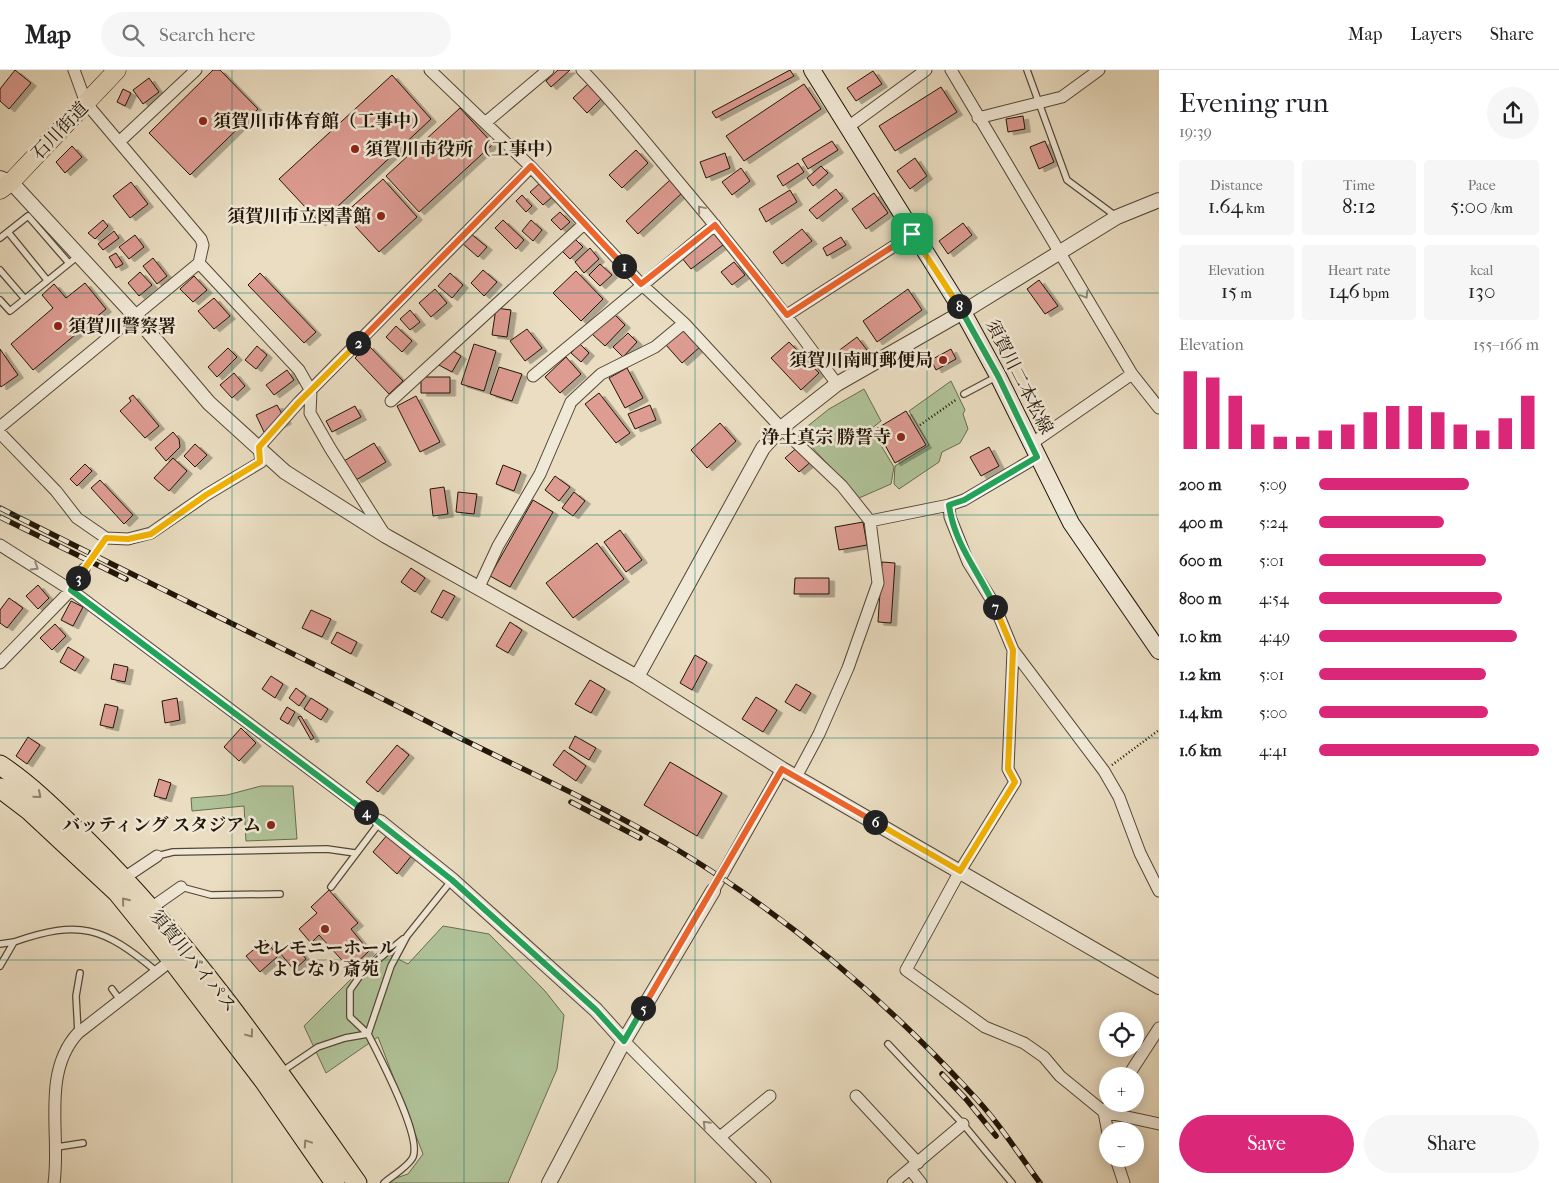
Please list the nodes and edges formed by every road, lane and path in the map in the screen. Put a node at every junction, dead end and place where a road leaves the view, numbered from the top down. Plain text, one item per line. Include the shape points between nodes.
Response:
1 (74, 70) edge
2 (117, 70) edge
3 (196, 70) edge
4 (430, 70) edge
5 (548, 70) edge
6 (582, 70) edge
7 (812, 70) edge
8 (926, 70) edge
9 (951, 70) edge
10 (1026, 70) edge
11 (1099, 70) edge
12 (1039, 102) junction
13 (86, 103) junction
14 (978, 118) junction
15 (485, 123) junction
16 (848, 127) junction
17 (118, 142) junction
18 (531, 166) junction
19 (4, 183) edge
20 (1159, 200) edge
21 (1117, 217) junction
22 (584, 224) junction
23 (715, 225) junction
24 (8, 232) junction
25 (912, 234) junction
26 (0, 238) edge
27 (1060, 253) junction
28 (74, 258) junction
29 (199, 263) junction
30 (0, 270) edge
31 (47, 280) junction
32 (641, 284) junction
33 (25, 299) junction
34 (0, 300) edge
35 (963, 312) junction
36 (787, 315) junction
37 (135, 316) junction
38 (684, 323) junction
39 (1132, 374) junction
40 (533, 376) dead end
41 (998, 376) junction
42 (837, 384) junction
43 (311, 392) junction
44 (964, 394) joint
45 (391, 401) dead end
46 (1159, 408) edge
47 (920, 425) dead end
48 (0, 427) edge
49 (781, 428) junction
50 (0, 433) edge
51 (259, 447) junction
52 (1034, 450) junction
53 (949, 505) junction
54 (870, 521) junction
55 (386, 536) junction
56 (106, 538) junction
57 (0, 545) edge
58 (84, 569) joint
59 (478, 589) junction
60 (71, 590) junction
61 (1013, 650) junction
62 (1159, 651) edge
63 (0, 663) edge
64 (637, 677) junction
65 (1159, 730) edge
66 (0, 765) edge
67 (782, 769) junction
68 (1104, 771) junction
69 (796, 777) junction
70 (0, 788) edge
71 (380, 822) junction
72 (355, 853) junction
73 (157, 856) joint
74 (960, 871) junction
75 (124, 878) junction
76 (452, 880) junction
77 (182, 886) joint
78 (331, 887) dead end
79 (713, 891) joint
80 (1159, 891) edge
81 (280, 894) dead end
82 (150, 908) junction
83 (407, 936) junction
84 (14, 942) junction
85 (0, 944) edge
86 (179, 954) junction
87 (0, 966) edge
88 (156, 971) junction
89 (80, 973) dead end
90 (1159, 986) edge
91 (112, 989) dead end
92 (120, 1000) junction
93 (1159, 1028) edge
94 (78, 1033) junction
95 (368, 1034) junction
96 (624, 1041) junction
97 (888, 1044) dead end
98 (1134, 1067) edge
99 (273, 1078) junction
100 (770, 1096) dead end
101 (856, 1096) dead end
102 (1099, 1103) edge
103 (1120, 1112) edge
104 (964, 1124) junction
105 (1159, 1124) edge
106 (720, 1137) junction
107 (83, 1143) dead end
108 (57, 1146) junction
109 (914, 1166) junction
110 (1119, 1167) edge
111 (54, 1183) edge
112 (334, 1183) edge
113 (357, 1183) edge
114 (384, 1183) edge
115 (549, 1183) edge
116 (766, 1183) edge
117 (894, 1183) edge
118 (921, 1183) edge
119 (1012, 1183) edge
120 (1124, 1183) edge

1 - 13 street
2 - 13 main road, 石川街道
3 - 17 street
4 - 15 street
5 - 15 street
23 -> 6 street via 608,96
7 - 16 main road, 須賀川二本松線
8 - 16 street
9 - 14 street
10 - 12 lane
11 - 12 street via 1062,96
12 - 14 street
12 - 21 lane via 1067,180
13 - 17 street
13 - 19 main road, 石川街道
14 - 27 street
15 - 18 street
16 - 25 main road, 須賀川二本松線
17 - 29 street via 201,239
18 - 22 street
18 - 43 street
19 - 28 street
20 - 21 street
21 - 27 street
22 - 32 street
22 - 45 street
23 - 32 street
23 - 36 street
24 - 26 lane
24 - 28 lane via 28,216
24 - 31 lane
25 - 35 main road, 須賀川二本松線
25 - 36 street
27 - 35 street
27 -> 39 street
28 - 31 lane
28 - 37 street
29 - 37 street
29 - 43 street via 299,370
30 - 33 lane
31 - 33 lane
32 - 38 street
32 - 40 street
33 - 34 lane via 10,311
35 - 41 main road, 須賀川二本松線
35 - 42 street
36 - 42 street
37 - 48 street
37 - 51 street via 209,404
38 - 49 street
38 - 59 street via 655,347 601,374 571,402 540,474 498,546
39 - 46 street
39 - 52 street
41 - 44 lane
41 - 52 main road, 須賀川二本松線
42 - 49 street
43 - 51 street
43 - 55 street via 310,413
44 - 47 path
49 - 54 street via 842,486
49 - 64 street via 763,448
50 - 56 street via 56,491 77,518
51 - 55 street via 286,472
51 - 56 street via 260,462 151,534 128,539
52 - 53 street via 964,500
52 - 62 main road, 須賀川二本松線 via 1071,523
53 - 54 street
53 - 61 street via 950,517 968,562 994,604
54 - 69 street via 878,583 848,668
55 - 59 street
56 - 58 path
57 -> 60 street
58 - 60 street
59 - 64 street
60 - 63 street
60 - 71 street
61 - 68 street
61 - 74 street via 1008,769 1015,782
64 - 67 street
65 - 68 path
66 -> 75 highway, 須賀川バイパス via 56,811
67 - 69 street
67 - 79 street
68 - 80 street via 1119,797 1140,853
69 - 74 street
86 -> 70 highway, 須賀川バイパス via 30,811
71 - 72 lane
71 - 76 street
72 - 73 lane via 318,849 173,852
72 - 78 lane
73 - 75 street
74 - 90 street
74 - 102 street via 906,970 985,1027 1024,1043 1044,1057 1060,1076
75 - 82 highway, 須賀川バイパス
76 - 83 lane
76 - 96 street via 596,1010
77 - 81 lane via 211,895
77 - 82 street
79 - 96 street
82 - 86 highway, 須賀川バイパス
83 - 95 lane via 391,966
83 - 95 lane via 362,973 350,990 350,1017
84 - 85 lane
84 - 87 lane
84 - 88 lane via 61,929 92,930 128,948
86 - 88 street
86 - 99 highway, 須賀川バイパス
88 - 92 street
89 - 94 lane via 76,996
91 - 92 lane
92 - 94 street
93 - 98 street
94 - 108 street via 68,1044 57,1083 54,1129
95 - 99 lane via 318,1047
95 - 114 lane via 408,1118 414,1145 413,1157 406,1166
106 -> 96 street
96 - 115 street
97 - 104 lane
112 -> 99 highway, 須賀川バイパス
99 - 113 highway, 須賀川バイパス
100 - 106 street
101 - 109 street
103 - 105 street
104 - 109 street
104 - 119 lane
106 - 116 street
107 - 108 lane
108 - 111 street
109 - 117 street
109 - 118 street
110 - 120 street

